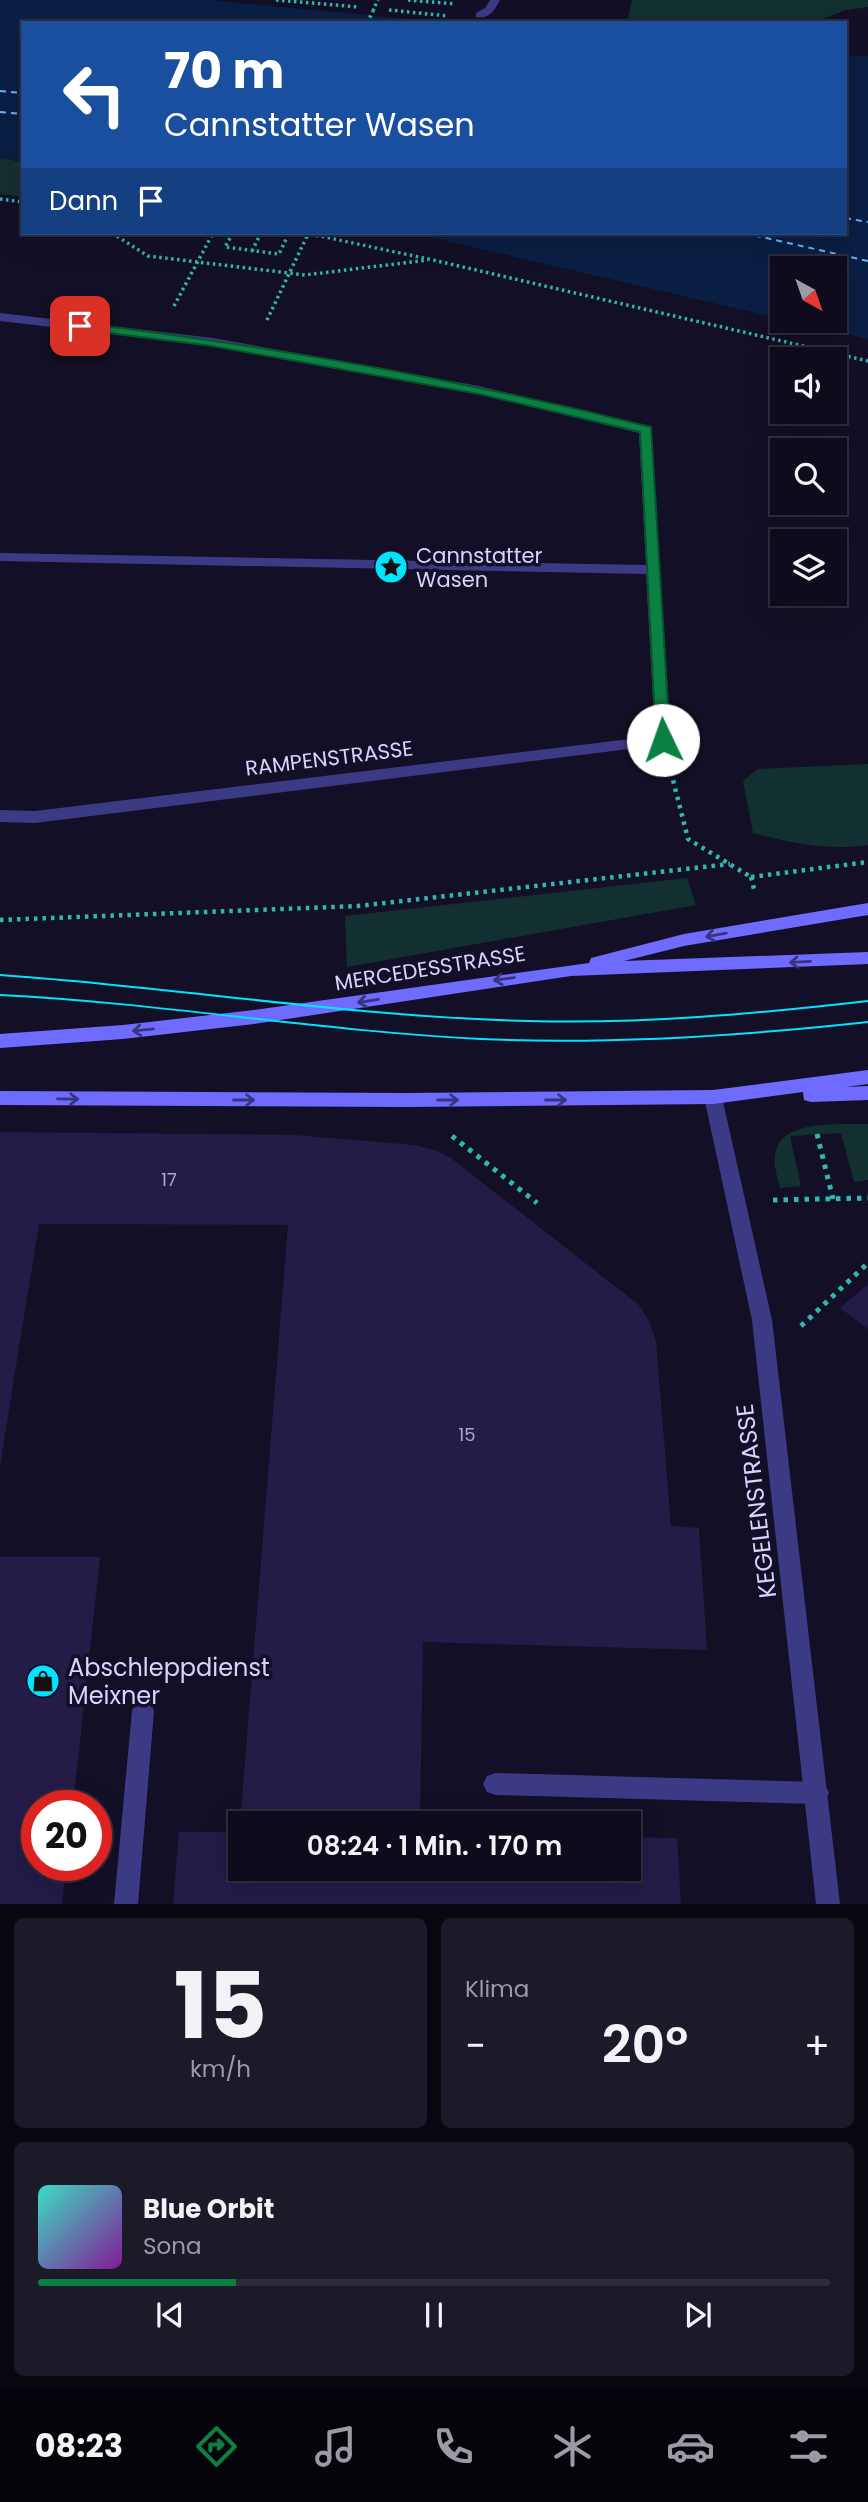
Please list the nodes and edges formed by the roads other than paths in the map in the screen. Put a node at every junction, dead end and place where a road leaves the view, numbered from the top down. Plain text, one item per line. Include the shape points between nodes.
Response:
1 (495, 0) edge
2 (480, 15) road end
3 (0, 317) edge
4 (0, 557) edge
5 (654, 570) junction
6 (0, 816) edge
7 (868, 909) edge
8 (868, 958) edge
9 (571, 970) junction
10 (0, 1041) edge
11 (868, 1077) edge
12 (868, 1093) edge
13 (713, 1097) junction
14 (0, 1098) edge
15 (143, 1712) dead end
16 (495, 1784) dead end
17 (817, 1793) junction
18 (126, 1903) edge
19 (828, 1903) edge

1 - 2 street
3 - 5 street via 253,349 479,390 646,429
4 - 5 street
5 - 6 street, RAMPENSTRASSE via 663,740 49,816
7 -> 9 main road via 640,949
8 -> 9 main road, MERCEDESSTRASSE
9 -> 10 main road, MERCEDESSTRASSE via 254,1017
11 - 13 main road
12 - 13 main road
14 -> 13 main road
13 - 17 street, KEGELENSTRASSE via 762,1320
15 - 18 street
16 - 17 street
17 - 19 street, KEGELENSTRASSE

